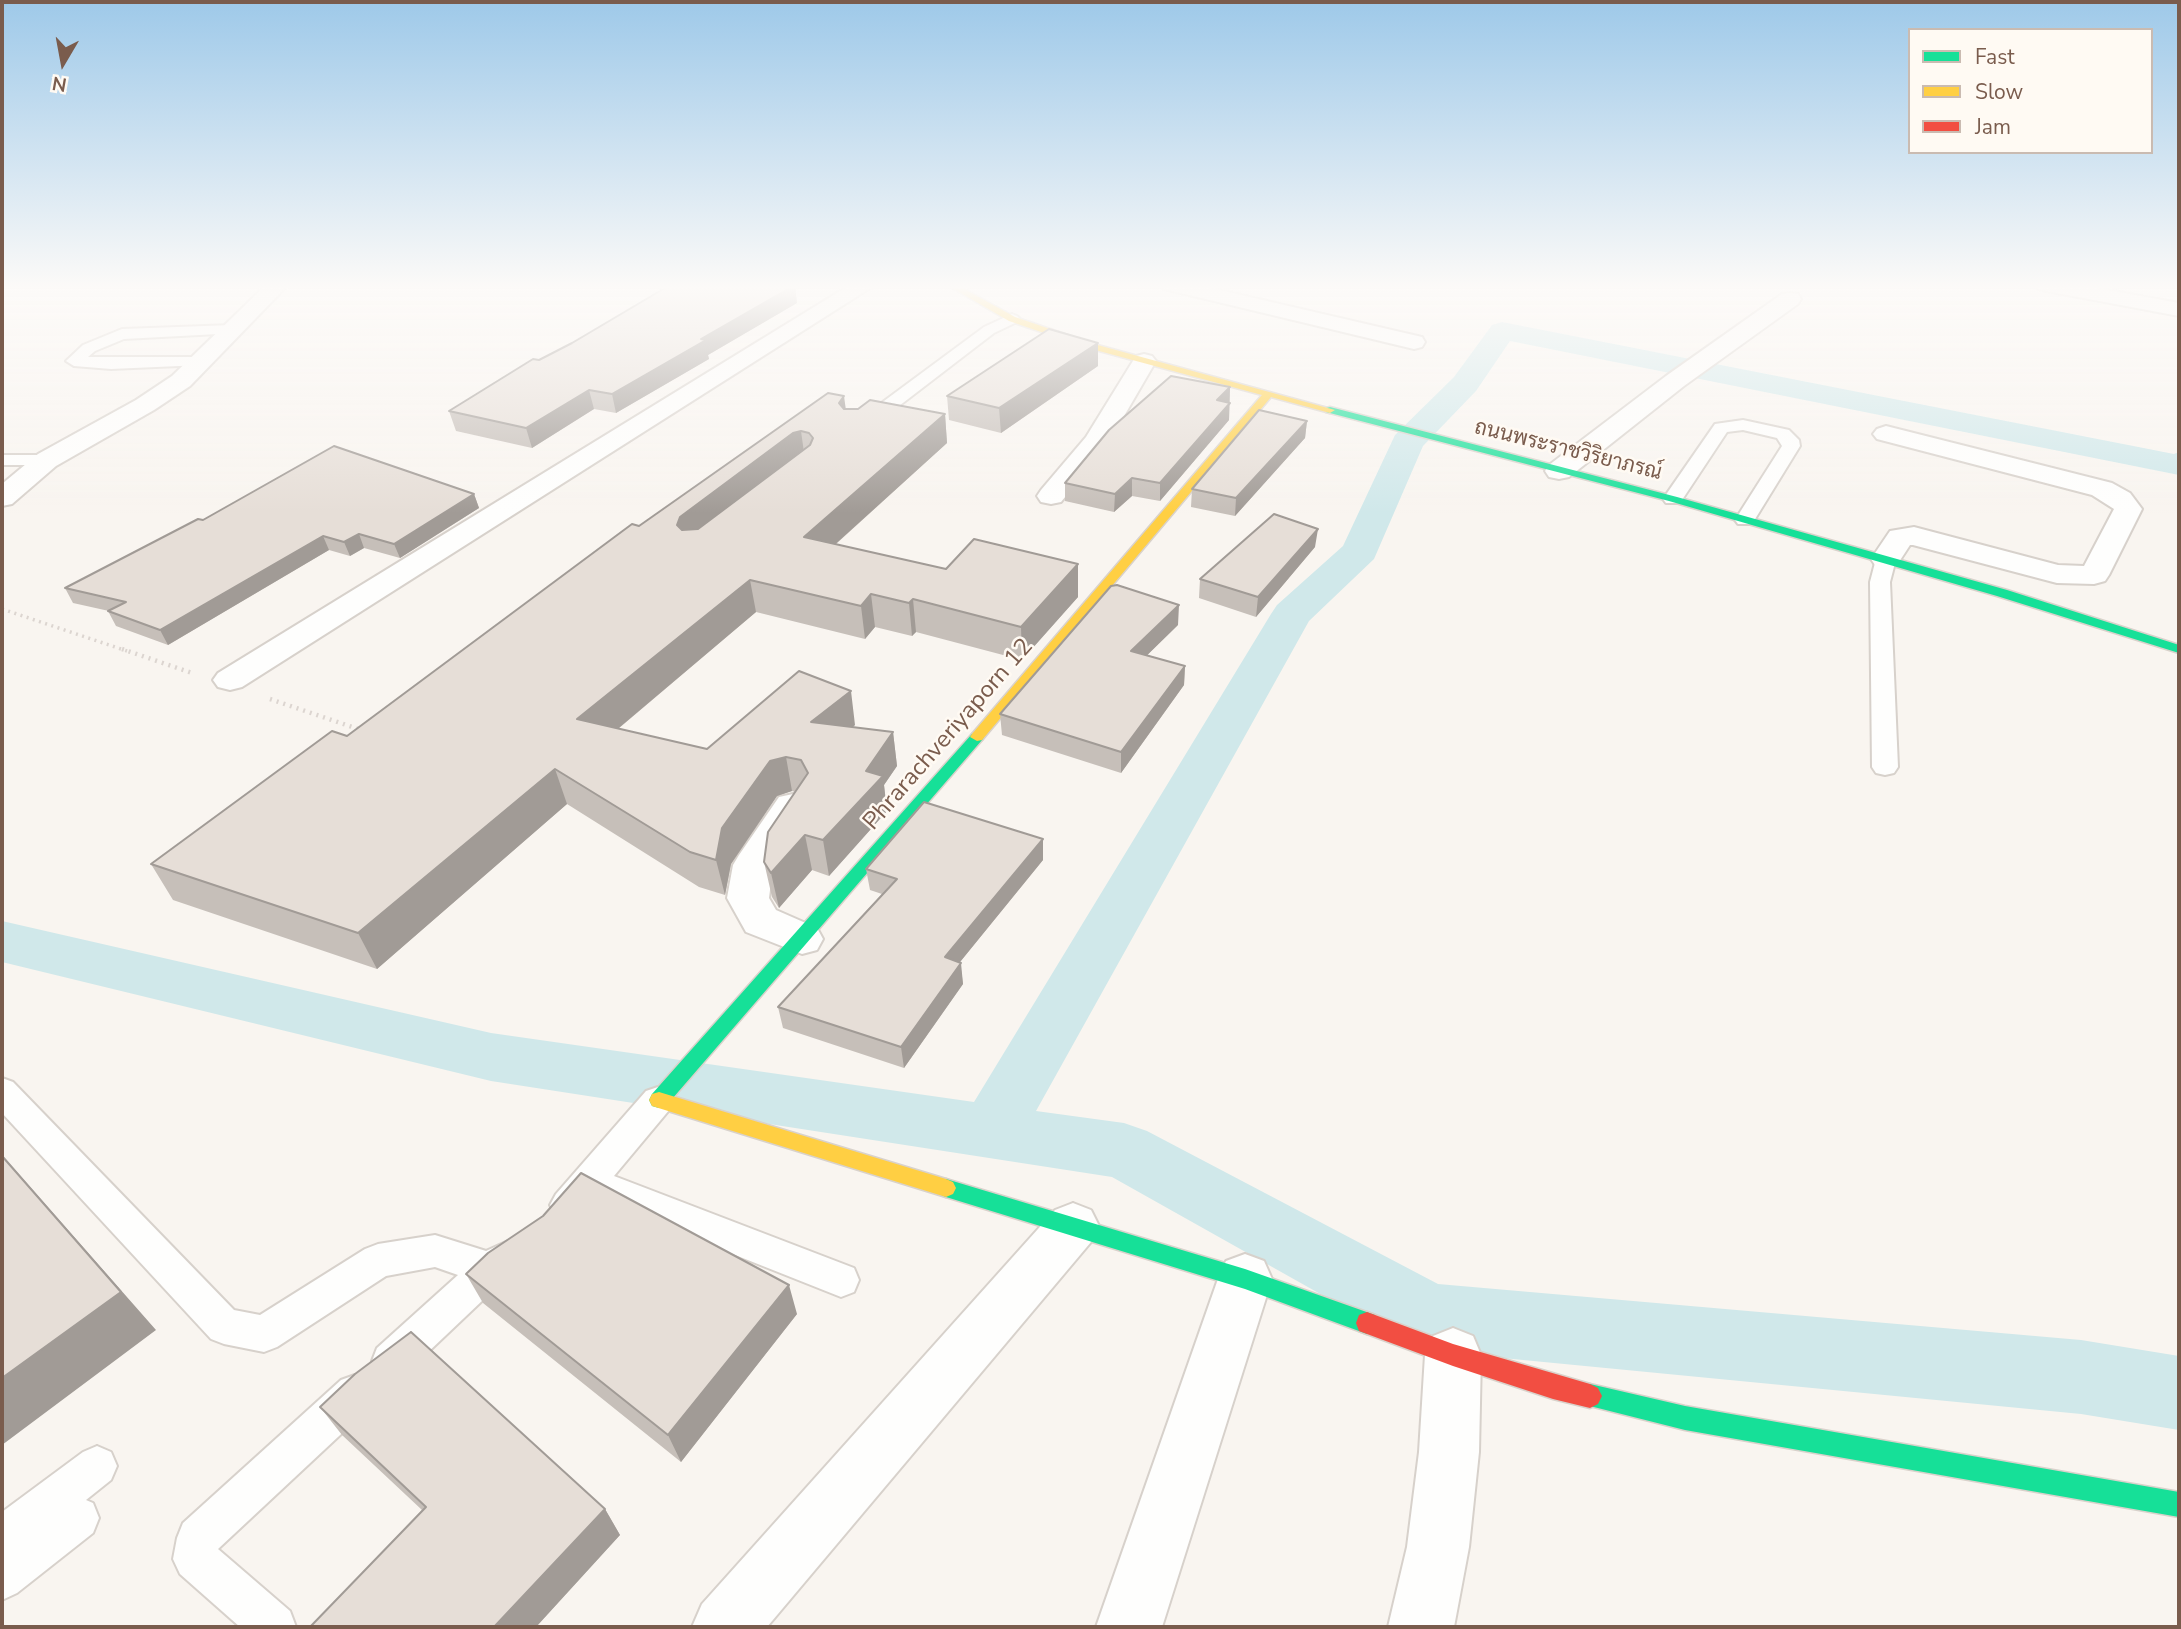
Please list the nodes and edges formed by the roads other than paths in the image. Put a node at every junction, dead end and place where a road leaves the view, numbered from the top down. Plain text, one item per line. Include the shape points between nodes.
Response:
1 (74, 361) edge
2 (179, 361) edge
3 (201, 361) edge
4 (743, 361) edge
5 (948, 361) edge
6 (1144, 361) joint
7 (1701, 361) edge
8 (1268, 394) junction
9 (853, 432) edge
10 (1886, 434) dead end
11 (2, 460) edge
12 (47, 460) junction
13 (1559, 471) junction
14 (1051, 496) dead end
15 (2, 498) edge
16 (1673, 499) junction
17 (1745, 520) junction
18 (1886, 559) junction
19 (2179, 649) edge
20 (230, 680) dead end
21 (1885, 767) dead end
22 (793, 806) edge
23 (802, 939) junction
24 (2, 1091) edge
25 (662, 1096) junction
26 (588, 1181) junction
27 (1073, 1226) junction
28 (490, 1269) junction
29 (1245, 1279) junction
30 (841, 1280) dead end
31 (1453, 1355) junction
32 (97, 1466) dead end
33 (2179, 1505) edge
34 (78, 1518) dead end
35 (2, 1538) edge
36 (2, 1578) edge
37 (274, 1627) edge
38 (725, 1627) edge
39 (1129, 1627) edge
40 (1421, 1627) edge

1 - 2 lane
3 - 12 street via 145,405
4 - 20 street
5 - 9 lane
6 - 8 street, ถนนพระราชวิริยาภรณ์
6 - 14 street via 1097,441
7 - 13 street
8 - 13 street, ถนนพระราชวิริยาภรณ์
8 - 23 street, Phrarachveriyaporn 12 via 1076,624
10 - 18 street via 2102,489 2129,509 2094,575 2057,573 1914,536 1900,537
11 - 12 lane
12 - 15 street
13 - 16 street, ถนนพระราชวิริยาภรณ์
16 - 17 street, ถนนพระราชวิริยาภรณ์
16 - 17 lane via 1721,428 1743,425 1783,434 1791,446
17 - 18 street, ถนนพระราชวิริยาภรณ์
18 - 19 street, ถนนพระราชวิริยาภรณ์
18 - 21 lane via 1880,582
22 - 23 street via 753,865 748,898 761,921
23 - 25 street, Phrarachveriyaporn 12
24 - 28 lane via 224,1326 264,1334 378,1261 436,1251
25 - 26 lane
25 - 27 street
26 - 28 lane via 538,1236
26 - 30 lane
27 - 29 street
27 - 38 street
28 - 37 lane via 198,1538 195,1559
29 - 31 street
29 - 39 street
31 - 33 street via 1553,1387 1685,1418
31 - 40 street via 1448,1465 1438,1547
32 - 35 lane
34 - 36 lane

